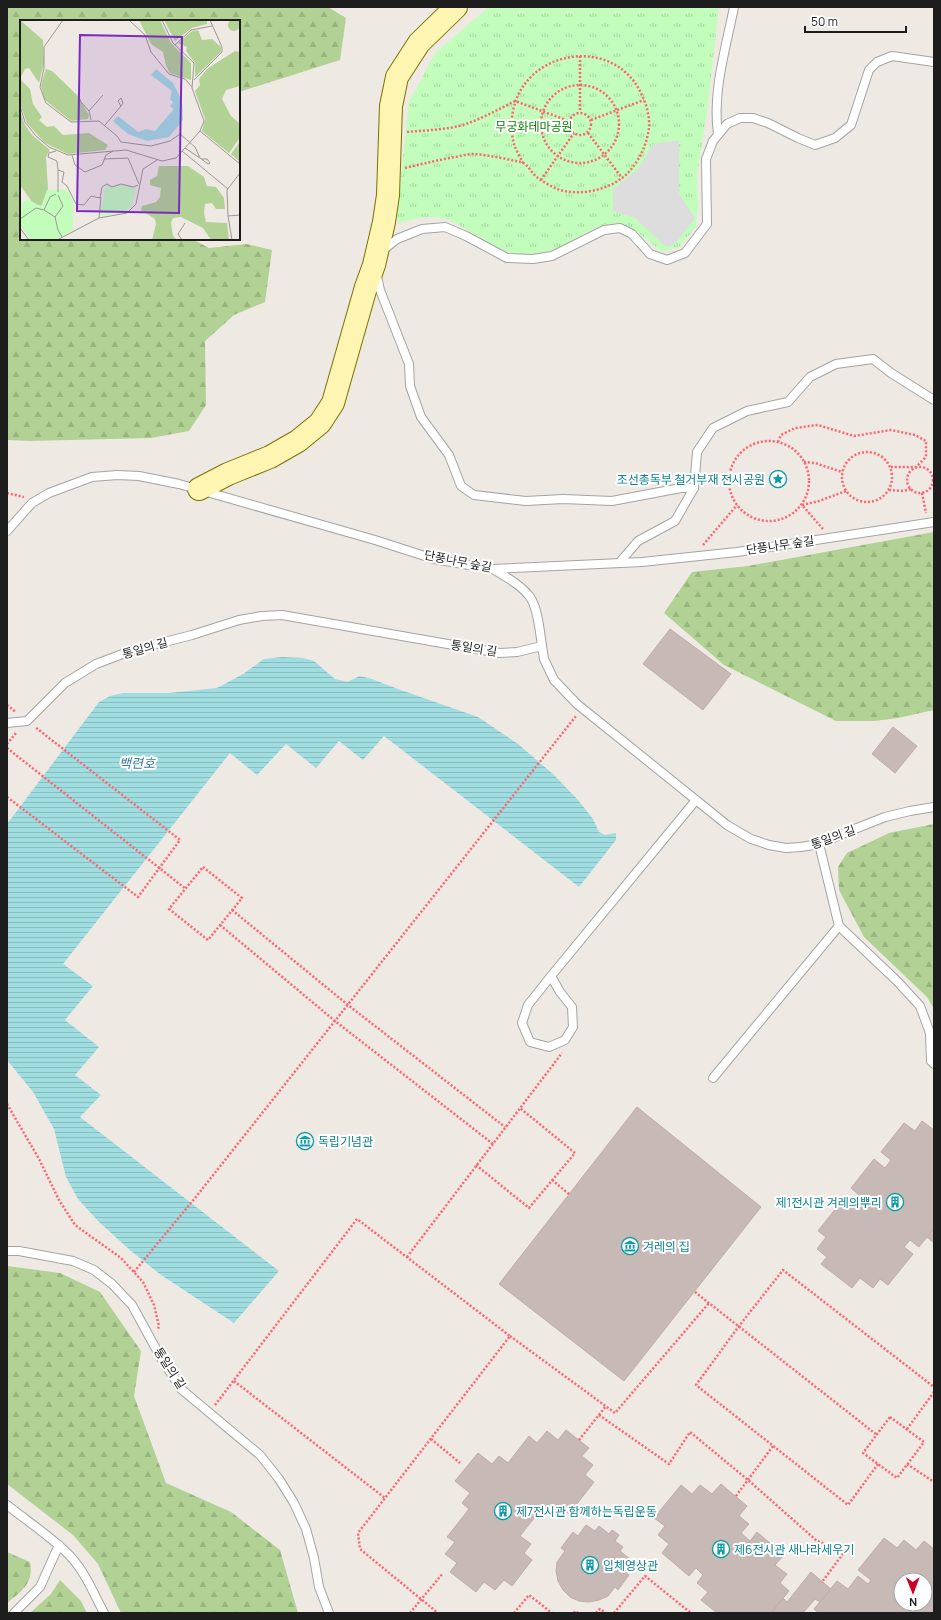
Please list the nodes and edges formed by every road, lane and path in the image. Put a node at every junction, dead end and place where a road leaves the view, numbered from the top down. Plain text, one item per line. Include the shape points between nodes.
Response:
1 (456, 7) edge
2 (734, 7) edge
3 (580, 56) junction
4 (934, 62) edge
5 (580, 84) junction
6 (644, 100) junction
7 (515, 101) junction
8 (618, 110) junction
9 (542, 111) junction
10 (580, 112) junction
11 (591, 120) junction
12 (569, 121) junction
13 (390, 133) junction
14 (574, 133) junction
15 (588, 133) junction
16 (718, 134) junction
17 (605, 155) junction
18 (558, 157) junction
19 (524, 163) junction
20 (389, 172) junction
21 (622, 178) junction
22 (541, 180) junction
23 (375, 260) junction
24 (934, 400) edge
25 (778, 442) junction
26 (804, 462) junction
27 (891, 467) junction
28 (916, 467) junction
29 (842, 472) junction
30 (694, 488) junction
31 (911, 488) junction
32 (199, 489) junction
33 (889, 490) junction
34 (846, 492) junction
35 (922, 493) junction
36 (737, 505) junction
37 (802, 505) junction
38 (931, 522) edge
39 (7, 531) edge
40 (831, 538) junction
41 (694, 556) junction
42 (620, 562) junction
43 (492, 569) junction
44 (542, 646) junction
45 (582, 708) junction
46 (7, 723) edge
47 (7, 748) edge
48 (60, 748) dead end
49 (7, 797) edge
50 (696, 800) junction
51 (934, 807) edge
52 (819, 844) junction
53 (160, 868) junction
54 (186, 888) junction
55 (232, 910) junction
56 (220, 925) junction
57 (839, 926) junction
58 (551, 976) junction
59 (348, 1005) junction
60 (335, 1021) junction
61 (562, 1053) dead end
62 (934, 1064) edge
63 (713, 1078) dead end
64 (7, 1104) edge
65 (520, 1108) junction
66 (505, 1127) junction
67 (493, 1144) junction
68 (476, 1165) junction
69 (552, 1180) junction
70 (569, 1194) dead end
71 (7, 1251) edge
72 (407, 1256) junction
73 (134, 1272) junction
74 (695, 1292) dead end
75 (709, 1303) junction
76 (739, 1326) junction
77 (510, 1336) junction
78 (152, 1339) junction
79 (234, 1381) junction
80 (934, 1387) edge
81 (934, 1392) edge
82 (606, 1406) junction
83 (209, 1413) junction
84 (599, 1415) junction
85 (907, 1429) junction
86 (877, 1435) junction
87 (431, 1439) junction
88 (578, 1440) dead end
89 (773, 1446) junction
90 (460, 1463) dead end
91 (878, 1464) junction
92 (907, 1464) junction
93 (748, 1480) junction
94 (934, 1482) edge
95 (736, 1496) dead end
96 (385, 1498) junction
97 (7, 1505) edge
98 (59, 1546) junction
99 (442, 1573) dead end
100 (822, 1582) dead end
101 (422, 1600) junction
102 (14, 1613) edge
103 (104, 1613) edge
104 (329, 1613) edge
105 (410, 1613) edge
106 (438, 1613) edge
107 (514, 1613) edge
108 (552, 1613) edge
109 (574, 1613) edge
110 (578, 1613) edge
111 (596, 1613) edge
112 (606, 1613) edge
113 (614, 1613) edge
114 (691, 1613) edge

1 - 13 street via 418,43 397,77 391,106
2 - 16 lane via 721,68 716,117
3 - 5 path
3 - 6 path via 603,59 622,69 637,85
3 - 7 path via 560,58 541,68 525,82
4 - 16 lane via 892,56 877,62 868,70 851,125 835,138 815,144 753,118 740,118 727,124
5 - 8 path via 603,91 612,99
5 - 9 path via 568,86 557,92 548,100
5 - 10 path
6 - 8 path
6 - 21 path via 649,126 645,147 635,166
7 - 9 path
7 - 13 path via 466,124
7 - 19 path via 511,122 514,144
8 - 11 path
8 - 17 path via 618,134 613,146
9 - 12 path
9 - 18 path via 542,136 548,148
10 - 11 path via 587,114
10 - 12 path via 573,115
11 - 15 path via 592,127
12 - 14 path
13 - 20 street
14 - 15 path
14 - 18 path
15 - 17 path
16 - 23 lane via 706,159 707,224 685,253 667,260 650,254 632,234 620,228 604,230 552,256 533,259 507,258 445,228 422,229 397,239
17 - 18 path via 594,161 582,163 569,162
17 - 21 path
18 - 22 path
19 - 20 path via 472,154
19 - 22 path
20 - 23 street via 388,195
21 - 22 path via 600,190 578,192 557,189
23 - 30 lane via 380,290 409,364 410,386 421,416 449,455 461,486 467,491 474,496 526,501 612,501 681,488
23 - 32 street via 333,403 320,424 298,441 270,457
24 - 30 lane via 873,359 836,364 810,377 788,402 747,412 713,428 697,452
25 - 26 path via 791,447
25 - 28 path via 781,435 795,428 818,425 854,436 891,430 915,435 926,441 926,457
25 - 36 path via 752,444 741,452 733,463 729,475 730,488
26 - 29 path
26 - 37 path via 810,480 808,493
27 - 28 path
27 - 29 path via 880,455 865,452 849,459
27 - 33 path via 893,475
28 - 31 path via 908,477 908,485
28 - 35 path via 929,469 933,477 932,486
29 - 34 path
30 - 42 lane via 675,521 638,542
31 - 33 path via 903,491
31 - 35 path
32 - 39 lane, 단풍나무 숲길 via 139,476 92,477 54,491 32,503
32 - 43 lane, 단풍나무 숲길 via 434,558
33 - 34 path via 884,496 869,502 852,498
34 - 37 path
35 - 38 path
36 - 37 path via 754,518 767,521 780,520
36 - 41 path
37 - 40 path
38 - 40 lane, 단풍나무 숲길
40 - 41 lane, 단풍나무 숲길
41 - 42 lane, 단풍나무 숲길
42 - 43 lane, 단풍나무 숲길
43 - 44 lane via 507,577 531,598
44 - 45 lane, 통일의 길 via 544,660 554,680
44 - 46 lane, 통일의 길 via 499,653 282,615 262,616 133,650 96,664 65,683 27,721
45 - 50 lane, 통일의 길
45 - 59 path
47 - 53 path
48 - 53 path via 180,840
49 - 53 path via 138,897
50 - 52 lane, 통일의 길 via 727,825 750,839 786,848
50 - 58 lane
51 - 52 lane, 통일의 길 via 885,817
52 - 57 lane
53 - 54 path
54 - 55 path via 203,867 242,898
54 - 56 path via 169,909 208,940
55 - 56 path
55 - 59 path
56 - 60 path
57 - 62 lane via 898,981 920,1006 930,1033 931,1061
57 - 63 lane
58 - 58 lane via 528,1005 522,1023 530,1042 549,1047 565,1040 573,1026 572,1007
59 - 60 path
59 - 66 path
60 - 67 path
60 - 73 path
61 - 65 path
64 - 73 path, 통일의 길 via 74,1225 121,1258
65 - 66 path
65 - 69 path via 575,1153
66 - 67 path
67 - 68 path
68 - 69 path via 529,1208
68 - 72 path
69 - 70 path
71 - 78 lane via 73,1261 94,1270 132,1305
72 - 77 path
72 - 79 path via 357,1219
73 - 78 path, 통일의 길 via 143,1282 154,1305 159,1326
74 - 75 path
75 - 76 path
75 - 82 path via 615,1413
76 - 80 path via 783,1270
76 - 86 path
76 - 89 path via 696,1385
77 - 82 path
77 - 87 path
78 - 83 lane, 통일의 길 via 181,1389
79 - 83 path
79 - 96 path
81 - 85 path
82 - 84 path
83 - 104 lane, 통일의 길 via 260,1455 294,1503 306,1529 319,1587
84 - 88 path
84 - 93 path via 669,1464 690,1432
85 - 86 path via 890,1417
85 - 92 path via 924,1442
86 - 91 path via 863,1453
87 - 90 path
87 - 96 path
89 - 91 path via 848,1505
89 - 93 path
91 - 92 path via 896,1478
92 - 94 path
93 - 95 path
93 - 100 path via 816,1541 845,1551
96 - 101 path via 358,1533 360,1549
97 - 98 lane
98 - 102 lane via 40,1587
98 - 103 lane via 78,1566
99 - 101 path
101 - 105 path
101 - 106 path
107 - 108 path via 529,1595
109 - 110 path
111 - 112 path via 600,1609
113 - 114 path via 645,1576

